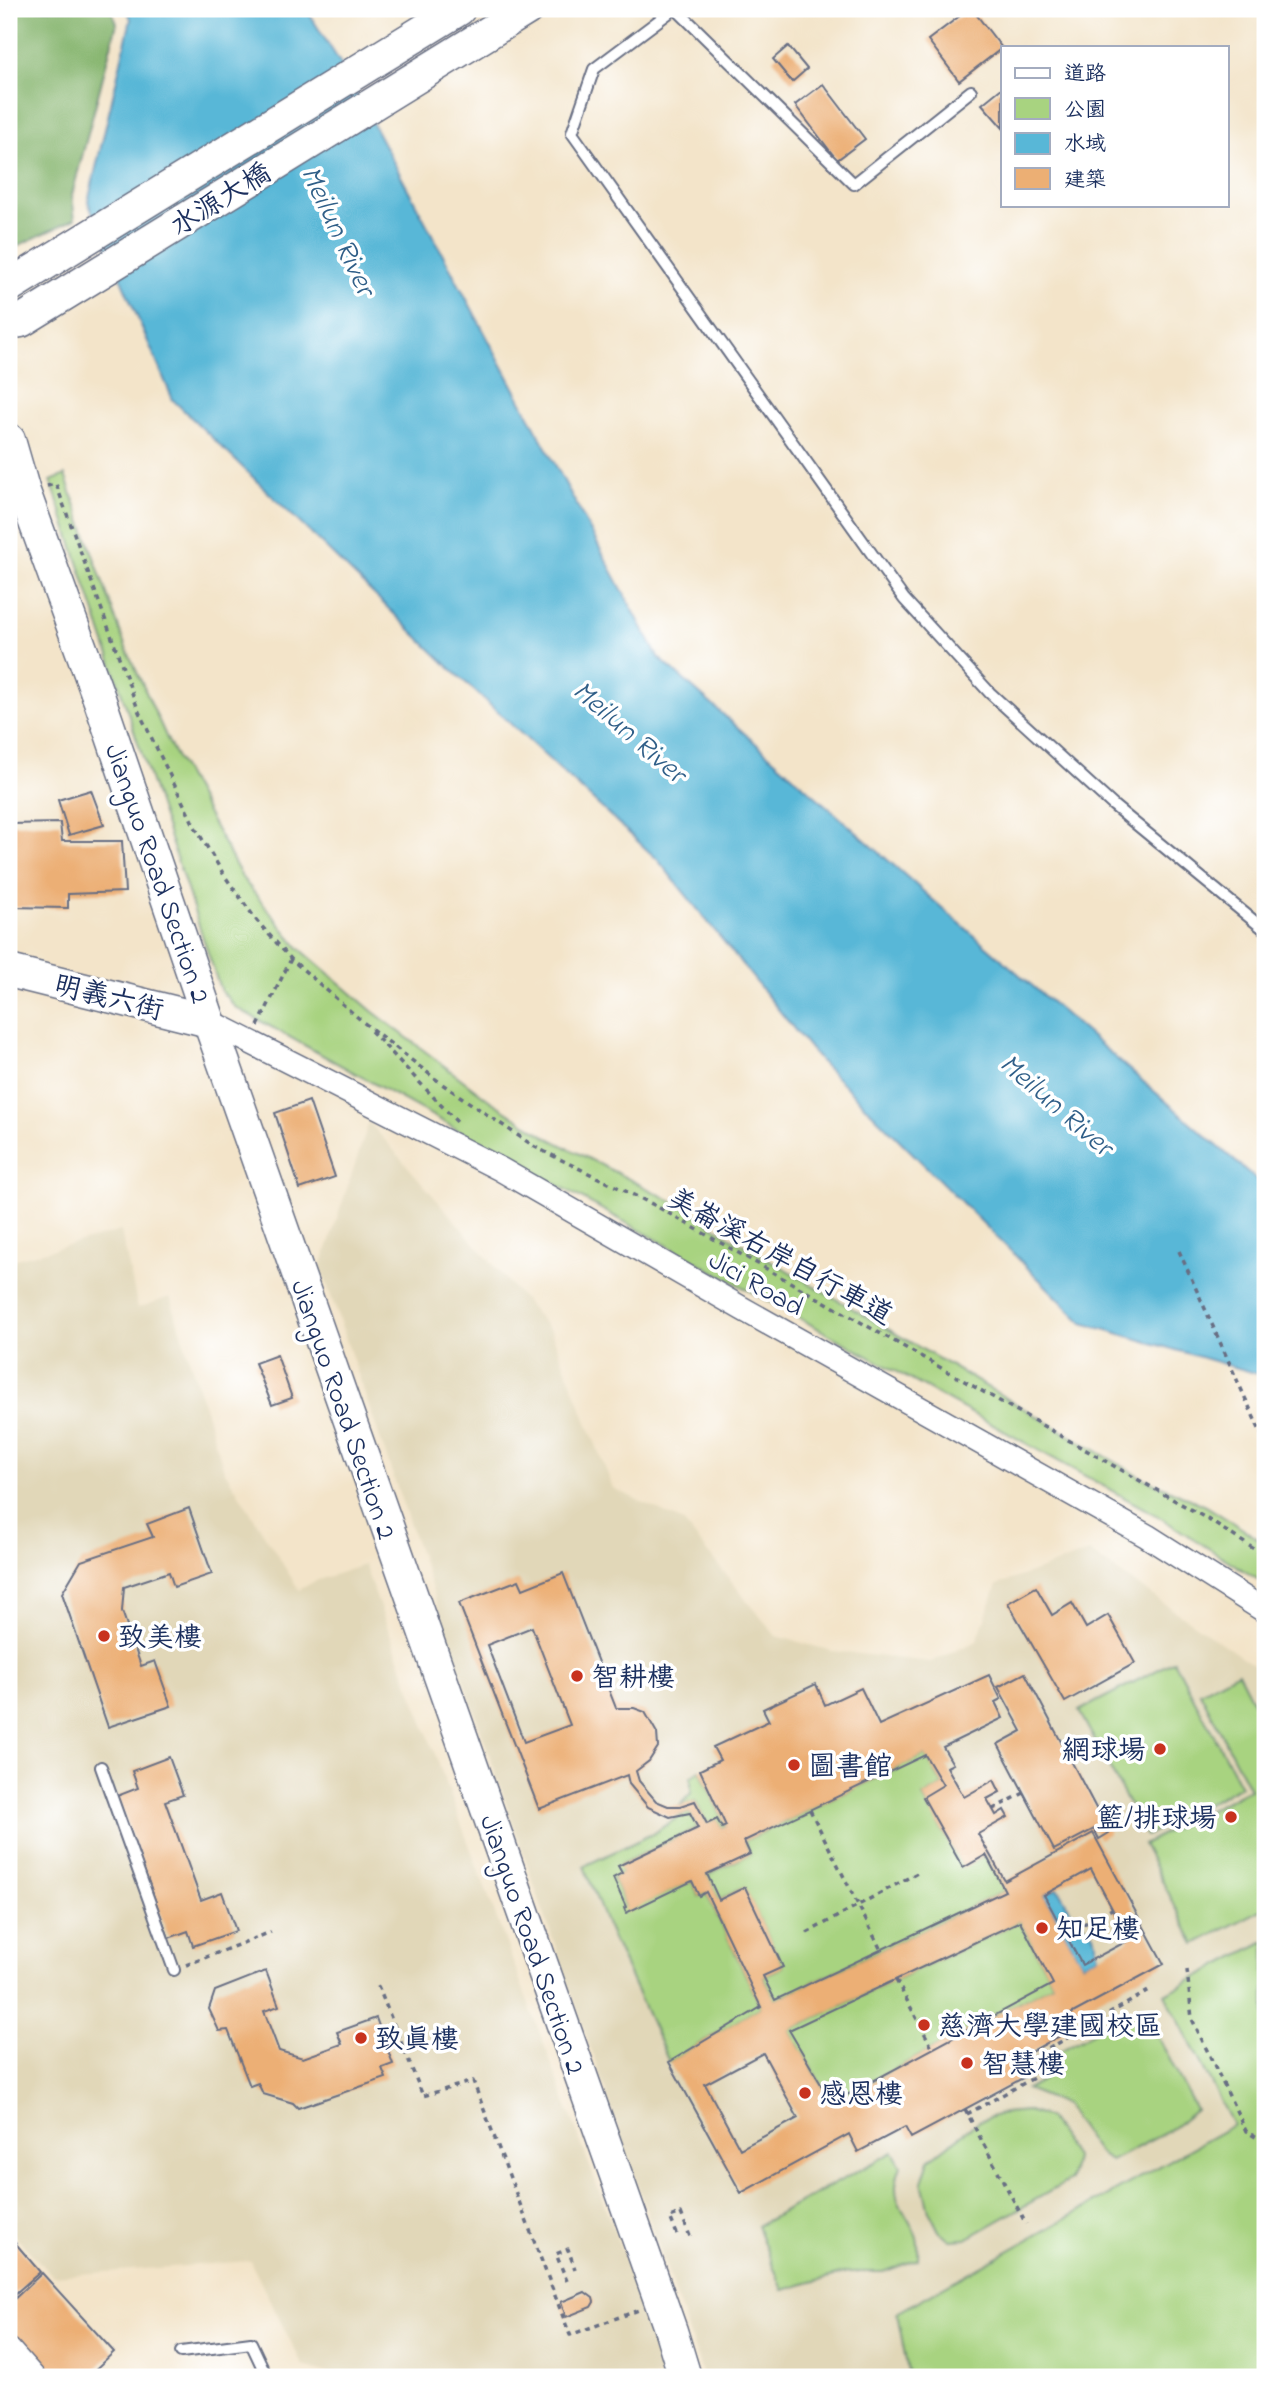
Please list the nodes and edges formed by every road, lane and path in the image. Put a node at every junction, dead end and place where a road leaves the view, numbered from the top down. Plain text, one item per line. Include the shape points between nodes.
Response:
1 (459, 9) edge
2 (527, 9) edge
3 (675, 9) edge
4 (971, 91) dead end
5 (9, 286) edge
6 (15, 322) edge
7 (9, 440) edge
8 (24, 492) junction
9 (1265, 930) edge
10 (291, 959) junction
11 (9, 971) edge
12 (209, 1021) junction
13 (363, 1022) junction
14 (250, 1042) junction
15 (466, 1151) junction
16 (1179, 1251) dead end
17 (1265, 1442) edge
18 (1265, 1556) edge
19 (1265, 1611) edge
20 (101, 1767) dead end
21 (1024, 1794) dead end
22 (993, 1809) dead end
23 (810, 1810) dead end
24 (919, 1872) dead end
25 (858, 1904) junction
26 (1112, 1909) dead end
27 (271, 1932) dead end
28 (807, 1933) dead end
29 (1065, 1934) dead end
30 (881, 1950) dead end
31 (174, 1970) joint
32 (1187, 1970) dead end
33 (896, 1980) dead end
34 (378, 1986) dead end
35 (1150, 1990) dead end
36 (933, 2049) dead end
37 (1265, 2143) edge
38 (1026, 2224) dead end
39 (677, 2234) dead end
40 (691, 2239) dead end
41 (575, 2269) dead end
42 (567, 2281) dead end
43 (660, 2302) junction
44 (9, 2350) edge
45 (181, 2352) dead end
46 (33, 2377) edge
47 (267, 2377) edge
48 (685, 2377) edge

1 - 5 street, 水源大橋
2 - 6 street, 水源大橋
3 - 4 lane via 854,184
3 - 9 lane via 594,69 572,133 904,599 990,693 1114,806
7 - 8 street, Jianguo Road Section 2
8 - 10 path via 55,484 139,712 190,815 257,922
8 - 12 street, Jianguo Road Section 2
10 - 13 path
10 - 14 path
11 - 12 street, 明義六街
12 - 14 street, Jici Road
12 - 43 street, Jianguo Road Section 2
13 - 15 path via 472,1139
13 - 18 path, 美崙溪右岸自行車道 via 442,1084 535,1147 654,1205
14 - 15 street, Jici Road
15 - 19 street, Jici Road via 1147,1536
16 - 17 path
20 - 31 lane
21 - 22 path
23 - 25 path
24 - 25 path
25 - 28 path
25 - 30 path
26 - 29 path
27 - 31 path
32 - 37 path via 1192,2019 1245,2132
33 - 36 path
34 - 43 path via 423,2096 473,2081 570,2335
35 - 38 path via 1031,2059 1039,2075 966,2111
39 - 40 path via 670,2217 681,2213
41 - 42 path via 568,2249 556,2254
43 - 48 street, Jianguo Road Section 2
44 - 46 street
45 - 47 lane via 251,2343

